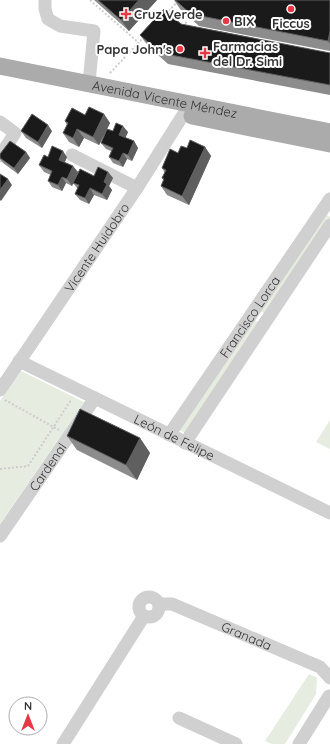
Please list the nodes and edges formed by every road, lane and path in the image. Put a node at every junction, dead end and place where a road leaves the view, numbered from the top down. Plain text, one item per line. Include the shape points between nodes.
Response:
1 (45, 0) edge
2 (90, 0) edge
3 (179, 0) edge
4 (171, 8) junction
5 (165, 14) edge
6 (194, 30) edge
7 (144, 37) edge
8 (138, 42) junction
9 (0, 66) edge
10 (107, 76) dead end
11 (0, 78) edge
12 (89, 83) junction
13 (187, 109) junction
14 (0, 122) edge
15 (330, 132) edge
16 (330, 144) edge
17 (72, 155) dead end
18 (0, 156) edge
19 (137, 188) junction
20 (330, 199) edge
21 (330, 225) edge
22 (253, 312) junction
23 (266, 322) junction
24 (19, 361) junction
25 (0, 390) edge
26 (78, 390) junction
27 (0, 397) edge
28 (95, 398) junction
29 (54, 427) junction
30 (169, 435) junction
31 (69, 436) junction
32 (185, 442) junction
33 (0, 469) edge
34 (330, 513) edge
35 (0, 536) edge
36 (330, 678) edge
37 (330, 696) edge
38 (179, 718) dead end
39 (63, 744) edge
40 (236, 744) edge
41 (299, 744) edge

1 - 12 street via 48,19 60,26 94,31
2 - 8 path
3 - 4 path
4 - 5 path
4 - 6 path
7 - 8 path
8 - 10 path
9 - 12 main road, Avenida Vicente Méndez
11 - 13 main road, Avenida Vicente Méndez
12 - 13 main road, Avenida Vicente Méndez
13 - 15 main road, Avenida Vicente Méndez
13 - 16 main road, Avenida Vicente Méndez
13 - 19 street, Vicente Huidobro
14 - 18 street via 15,133
17 - 19 street
19 - 24 street, Vicente Huidobro
20 - 22 street, Francisco Lorca
21 - 23 street, Francisco Lorca
22 - 23 street
22 - 30 street, Francisco Lorca
23 - 32 street, Francisco Lorca
24 - 25 street, Vicente Huidobro
24 - 26 street, León de Felipe
26 - 28 street, León de Felipe
26 - 29 path
27 - 29 path
28 - 30 street, León de Felipe
28 - 31 street, Cardenal
29 - 31 path
29 - 33 path via 28,466
30 - 32 street, León de Felipe
31 - 35 street, Cardenal
32 - 34 street, León de Felipe
36 - 37 street via 324,689
36 - 39 street, Granada via 320,667 172,604 159,604 155,598 148,597 142,600 139,607 144,616
37 - 41 street
38 - 40 street

